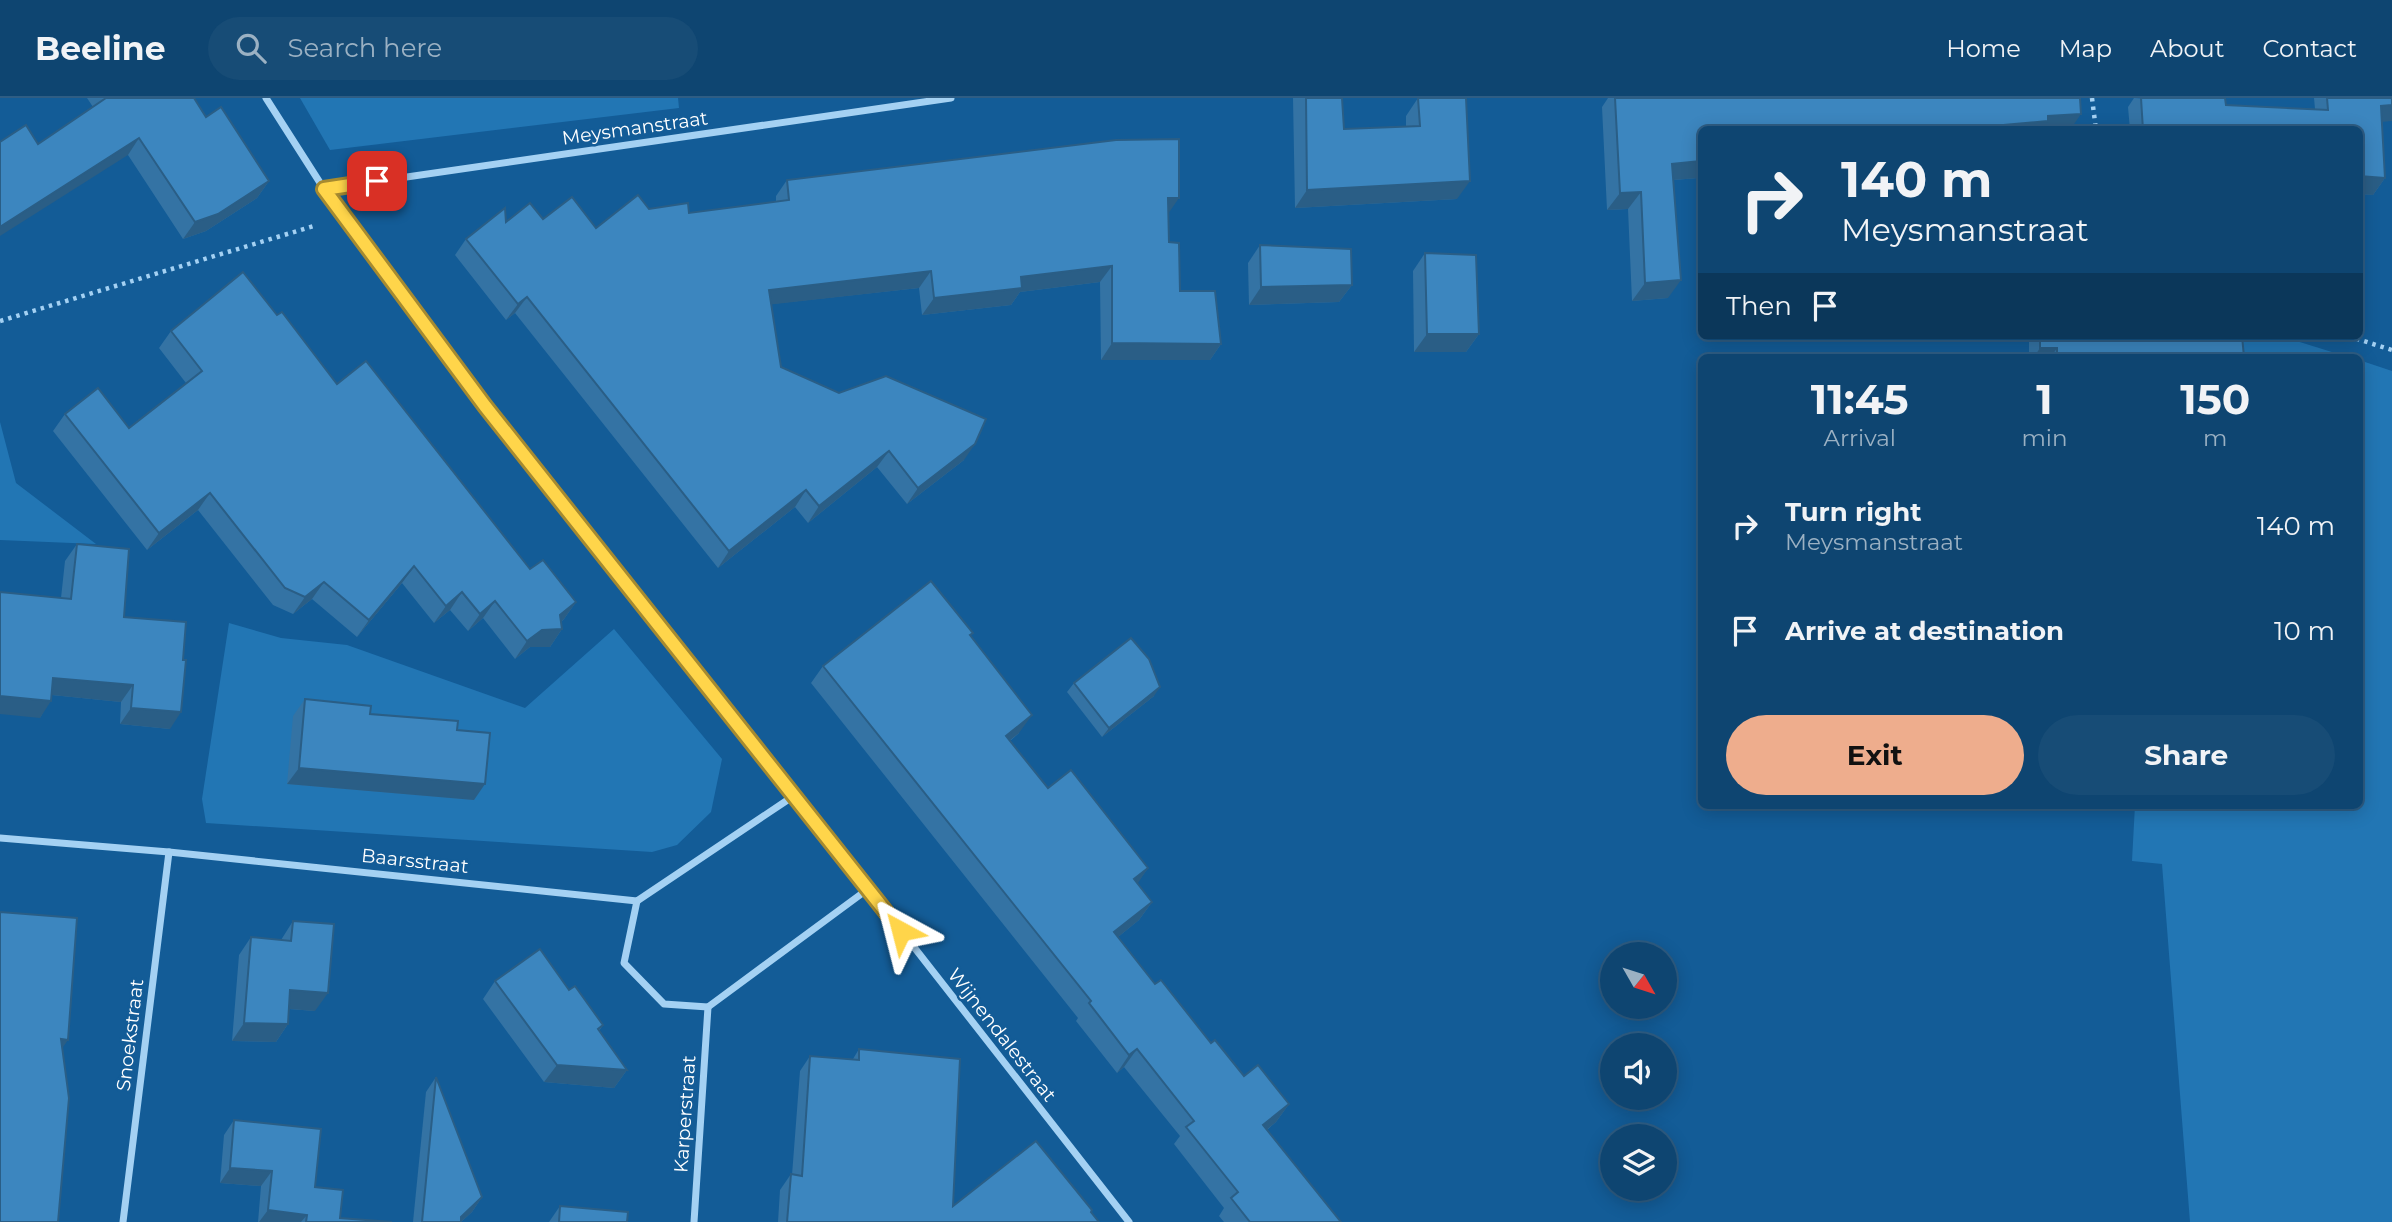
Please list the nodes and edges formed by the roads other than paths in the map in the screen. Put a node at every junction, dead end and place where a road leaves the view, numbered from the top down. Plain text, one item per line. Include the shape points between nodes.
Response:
1 (266, 98) edge
2 (951, 98) edge
3 (324, 189) junction
4 (795, 795) junction
5 (0, 838) edge
6 (169, 852) junction
7 (868, 889) junction
8 (637, 901) junction
9 (708, 1007) junction
10 (123, 1222) edge
11 (694, 1222) edge
12 (1129, 1222) edge

1 - 3 street, Wijnendalestraat
2 - 3 street, Meysmanstraat
3 - 4 street, Wijnendalestraat via 485,406
4 - 7 street, Wijnendalestraat
4 - 8 street
5 - 6 street, Baarsstraat
6 - 8 street, Baarsstraat
6 - 10 street, Snoekstraat
7 - 9 street
7 - 12 street, Wijnendalestraat
8 - 9 street via 624,963 664,1004
9 - 11 street, Karperstraat

